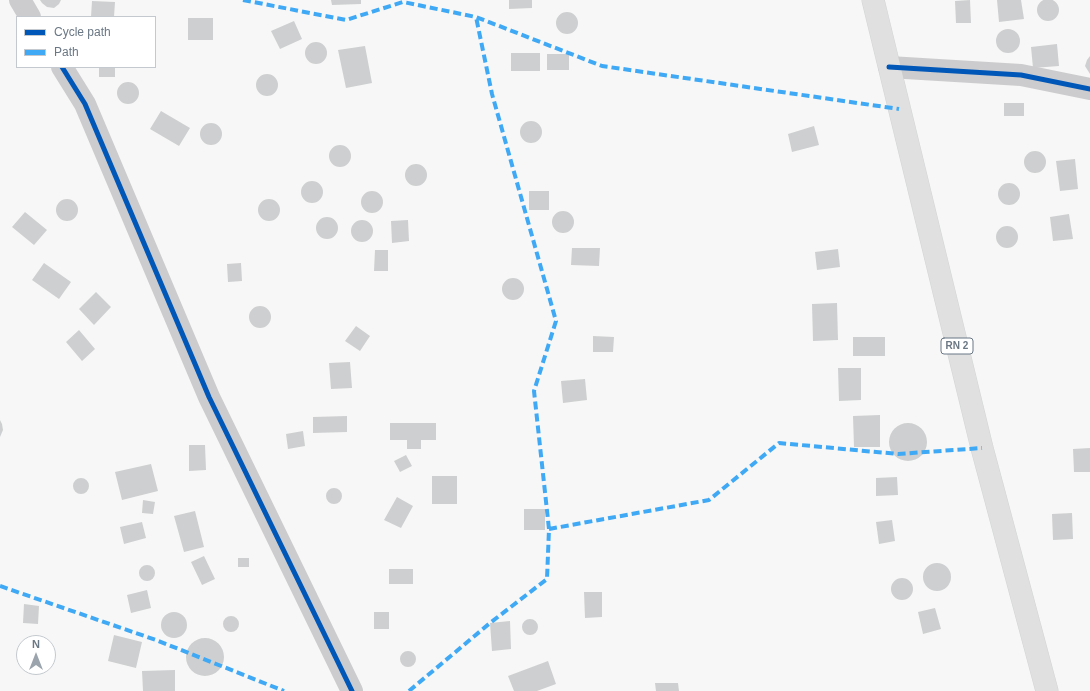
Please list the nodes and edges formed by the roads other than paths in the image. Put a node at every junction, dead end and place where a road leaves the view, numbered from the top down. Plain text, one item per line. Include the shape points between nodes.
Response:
1 (20, 0) edge
2 (873, 0) edge
3 (29, 16) edge
4 (890, 67) junction
5 (63, 68) edge
6 (1090, 89) edge
7 (352, 691) edge
8 (1047, 691) edge

1 - 3 street
2 - 4 main road, RN 2
4 - 6 street via 1022,75
4 - 8 main road, RN 2 via 982,448
5 - 7 street via 85,104 209,398

